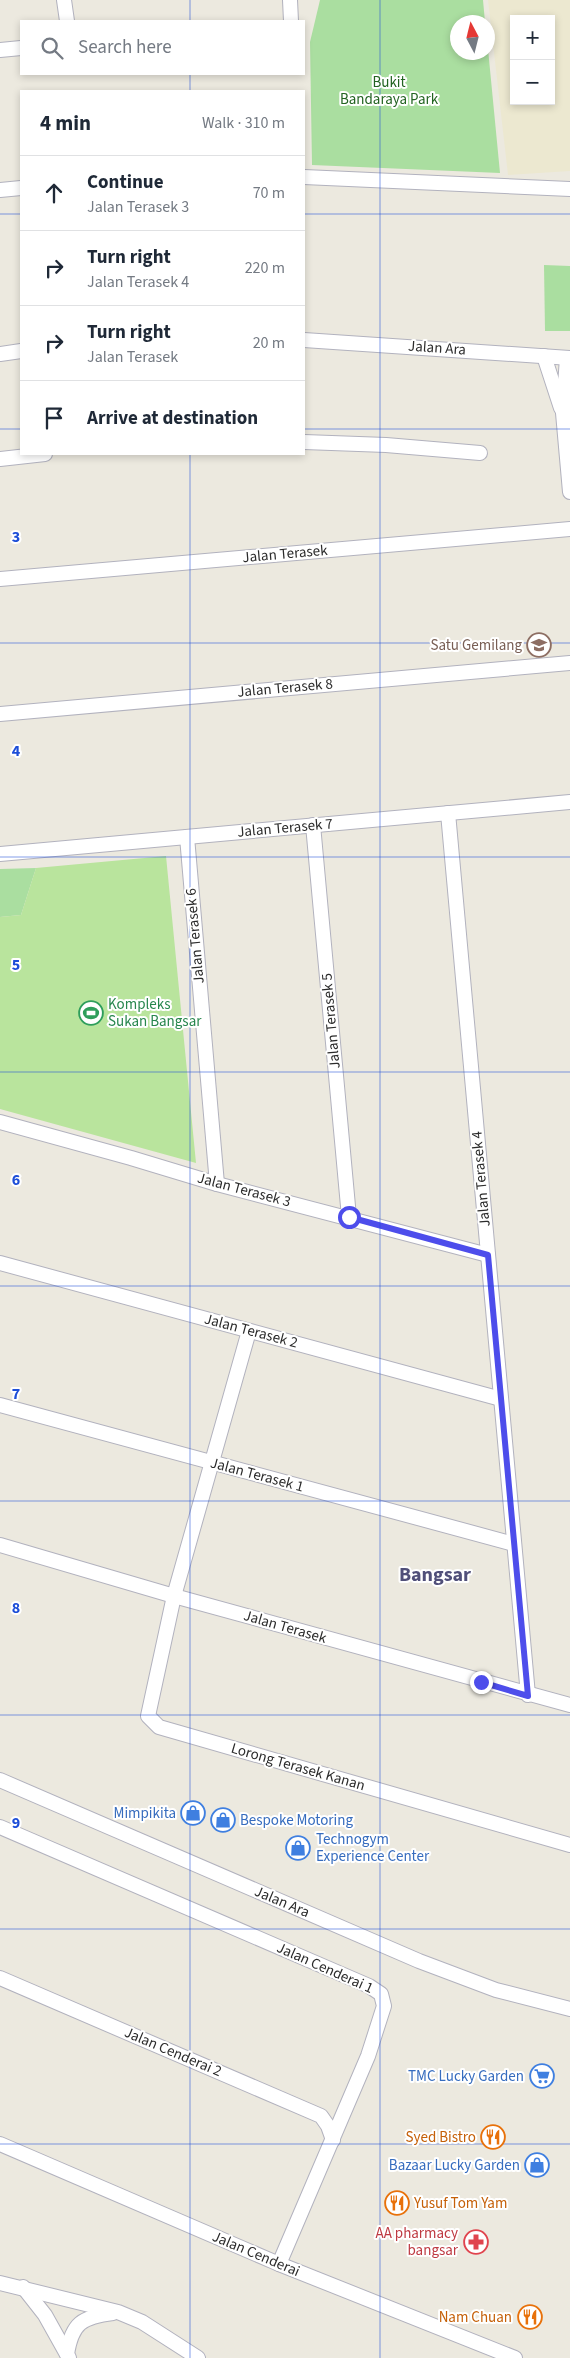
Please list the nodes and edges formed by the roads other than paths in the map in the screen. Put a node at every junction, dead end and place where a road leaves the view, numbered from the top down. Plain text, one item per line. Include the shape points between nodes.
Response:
1 (64, 0) edge
2 (290, 0) edge
3 (66, 20) edge
4 (292, 20) edge
5 (20, 48) edge
6 (0, 50) edge
7 (305, 177) edge
8 (20, 188) edge
9 (570, 189) edge
10 (0, 190) edge
11 (305, 340) edge
12 (20, 351) edge
13 (0, 354) edge
14 (544, 356) junction
15 (568, 358) edge
16 (563, 413) junction
17 (305, 442) edge
18 (480, 453) dead end
19 (36, 455) edge
20 (0, 459) edge
21 (570, 492) edge
22 (570, 529) edge
23 (0, 579) edge
24 (570, 663) edge
25 (0, 714) edge
26 (570, 802) edge
27 (448, 813) junction
28 (313, 825) junction
29 (187, 837) junction
30 (0, 854) edge
31 (0, 1122) edge
32 (217, 1184) junction
33 (349, 1217) junction
34 (488, 1255) junction
35 (0, 1263) edge
36 (249, 1331) junction
37 (501, 1399) junction
38 (0, 1405) edge
39 (212, 1462) junction
40 (514, 1544) junction
41 (0, 1545) edge
42 (174, 1596) junction
43 (528, 1696) junction
44 (570, 1705) edge
45 (0, 1780) edge
46 (0, 1827) edge
47 (570, 1845) edge
48 (0, 1978) edge
49 (570, 2009) edge
50 (333, 2140) junction
51 (0, 2144) edge
52 (280, 2264) junction
53 (0, 2283) edge
54 (23, 2287) junction
55 (118, 2312) junction
56 (68, 2356) edge
57 (198, 2358) edge
58 (515, 2358) edge

1 - 3 street
2 - 4 street
5 - 6 street
7 - 9 street
8 - 10 street
11 - 14 street, Jalan Ara
12 - 13 street
14 - 15 street, Jalan Ara
14 - 16 street
15 - 16 street
16 - 21 street
17 - 18 street
19 - 20 street
22 - 23 street, Jalan Terasek
24 - 25 street, Jalan Terasek 8
26 - 27 street, Jalan Terasek 7
27 - 28 street, Jalan Terasek 7
27 - 34 street, Jalan Terasek 4
28 - 29 street, Jalan Terasek 7
28 - 33 street, Jalan Terasek 5
29 - 30 street, Jalan Terasek 7
29 - 32 street, Jalan Terasek 6
31 - 32 street, Jalan Terasek 3
32 - 33 street, Jalan Terasek 3
33 - 34 street, Jalan Terasek 3
34 - 37 street, Jalan Terasek 4
35 - 36 street, Jalan Terasek 2
36 - 37 street, Jalan Terasek 2
36 - 39 street
37 - 40 street, Jalan Terasek 4
38 - 39 street, Jalan Terasek 1
39 - 40 street, Jalan Terasek 1
39 - 42 street
40 - 43 street, Jalan Terasek 4
41 - 42 street, Jalan Terasek
42 - 43 street, Jalan Terasek
42 - 47 street, Lorong Terasek Kanan via 148,1716 159,1727
43 - 44 street, Jalan Terasek
45 - 49 street, Jalan Ara via 419,1961 496,1990
46 - 50 street, Jalan Cenderai 1 via 382,1994 382,2016
48 - 50 street, Jalan Cenderai 2 via 321,2116
50 - 52 street, Jalan Cenderai 1
51 - 52 street, Jalan Cenderai
52 - 58 street, Jalan Cenderai
53 - 54 street
54 - 55 street
54 - 56 street via 45,2315
55 - 56 street via 97,2315 80,2323 70,2336
55 - 57 street via 142,2322

